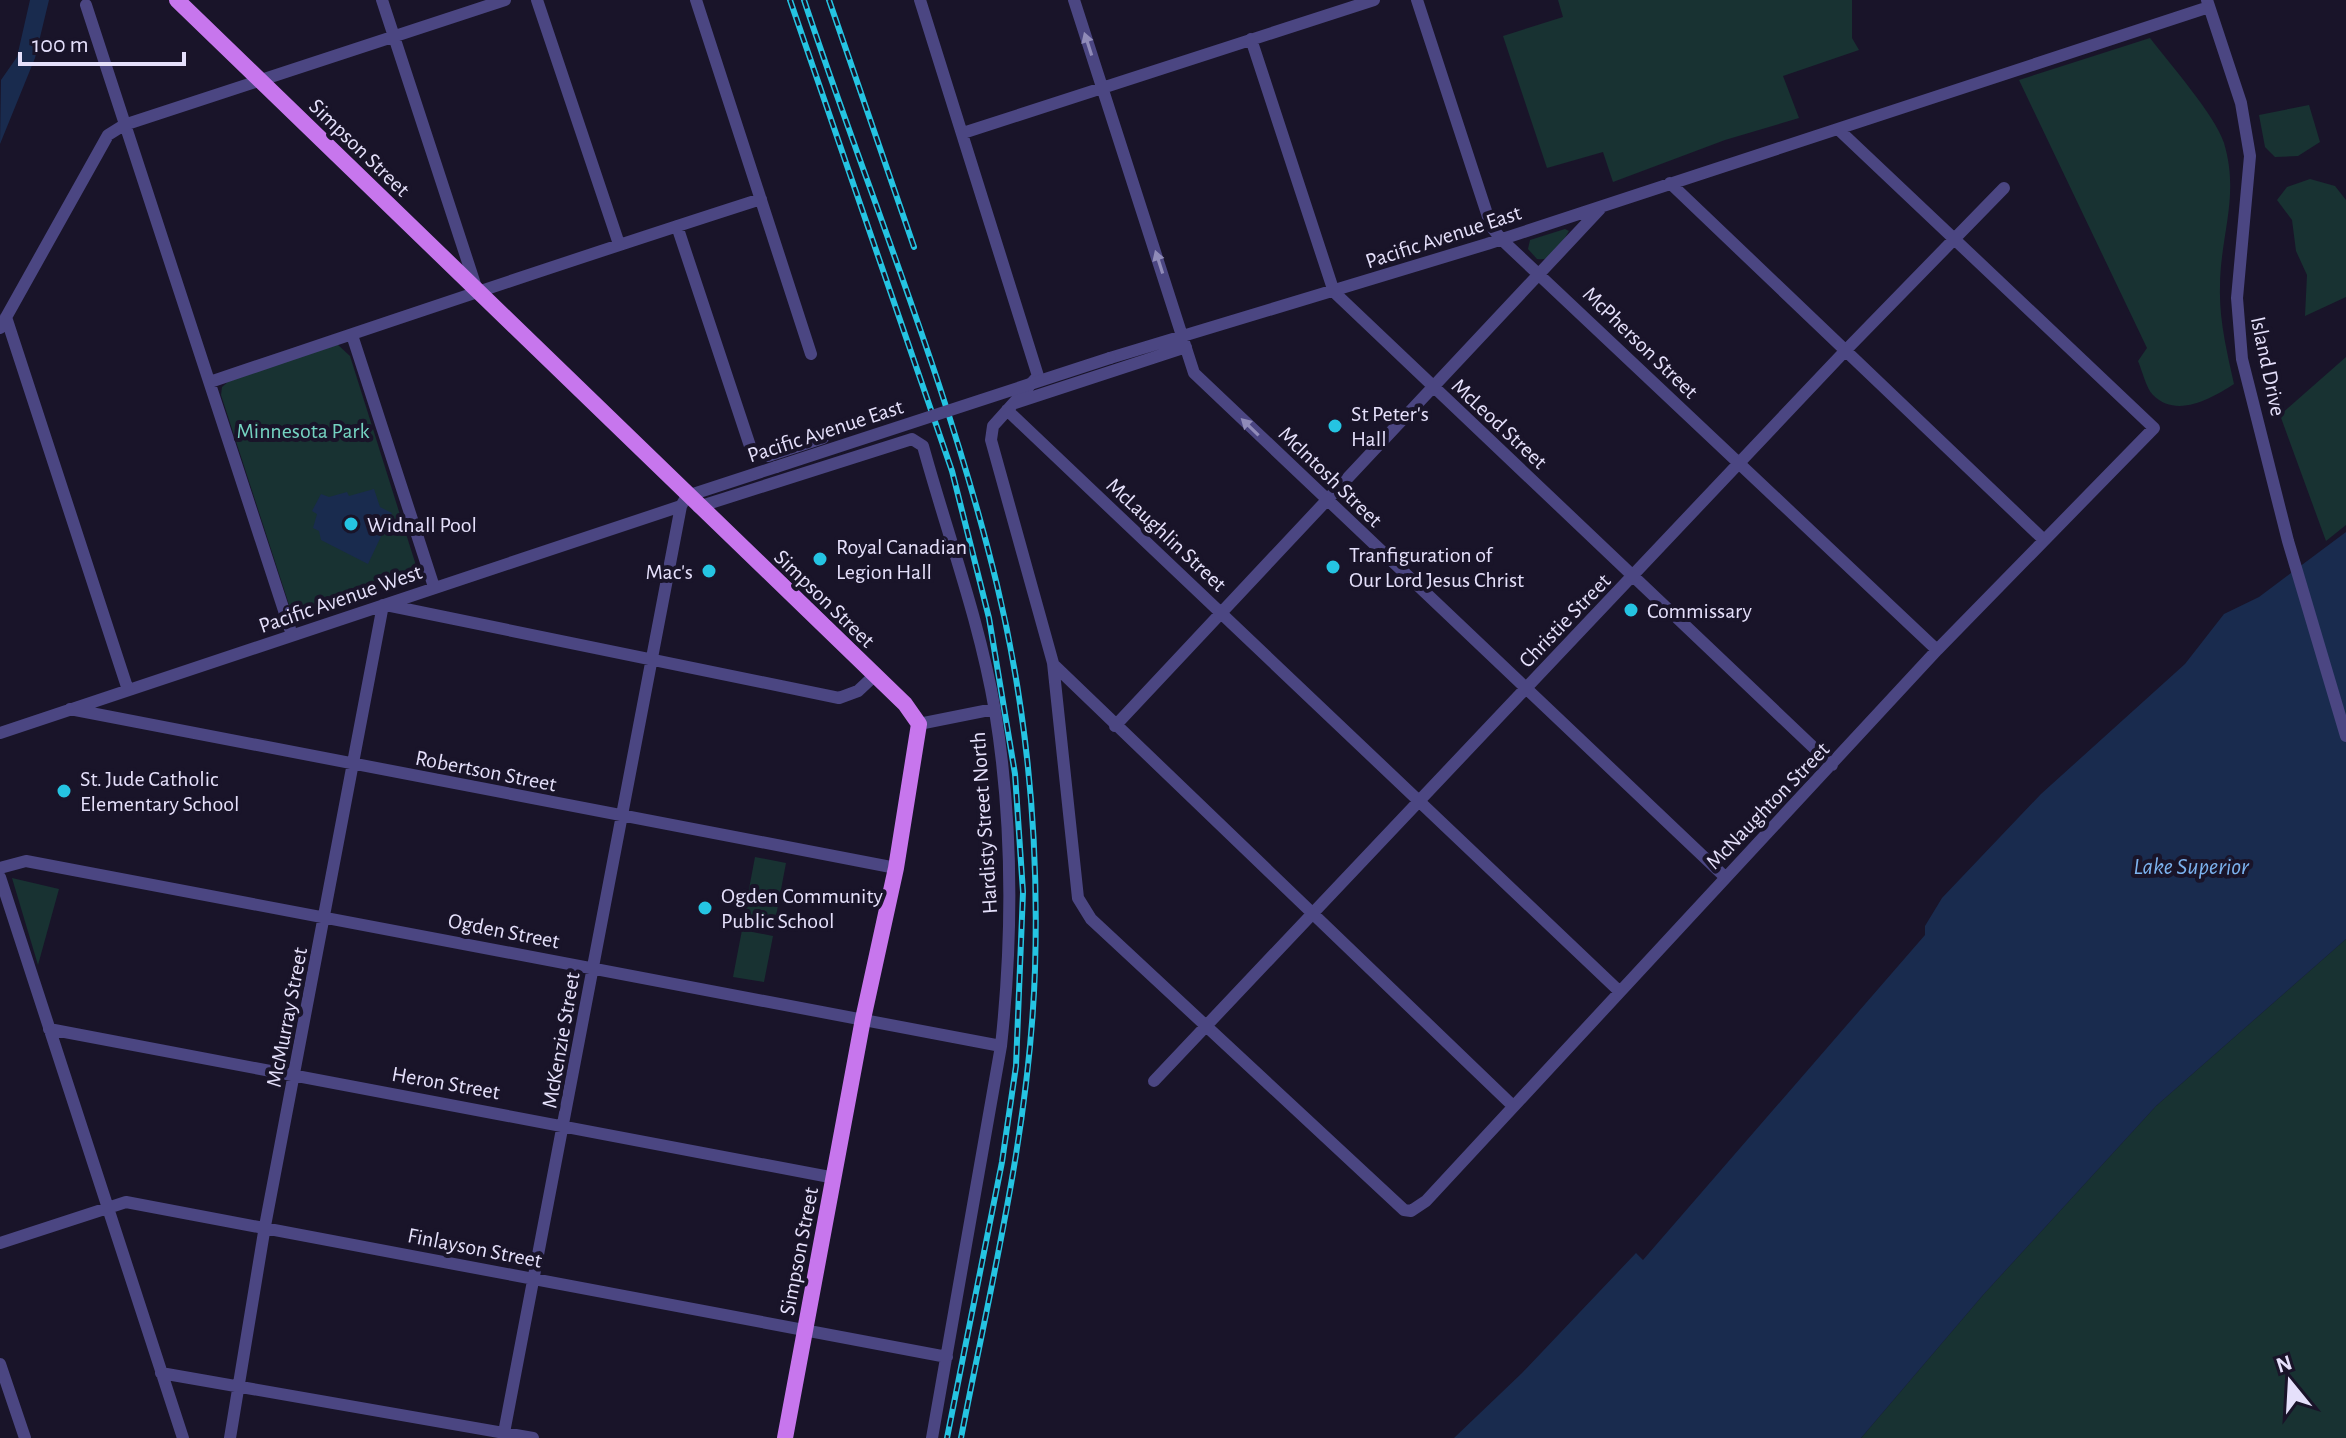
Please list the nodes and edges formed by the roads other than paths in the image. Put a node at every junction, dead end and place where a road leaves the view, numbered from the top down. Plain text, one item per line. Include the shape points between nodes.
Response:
1 (177, 0) edge
2 (382, 0) edge
3 (505, 0) edge
4 (537, 0) edge
5 (696, 0) edge
6 (920, 0) edge
7 (1074, 0) edge
8 (1374, 0) edge
9 (1417, 0) edge
10 (2208, 4) edge
11 (86, 5) dead end
12 (394, 37) junction
13 (1251, 39) junction
14 (260, 80) junction
15 (1102, 87) junction
16 (124, 125) junction
17 (1839, 130) junction
18 (963, 133) junction
19 (1670, 183) junction
20 (2004, 188) dead end
21 (761, 199) junction
22 (1603, 206) junction
23 (677, 226) junction
24 (1501, 239) junction
25 (1953, 239) junction
26 (619, 244) junction
27 (1541, 274) junction
28 (1334, 292) junction
29 (478, 294) junction
30 (3, 323) edge
31 (352, 335) junction
32 (1185, 342) junction
33 (1846, 350) junction
34 (811, 354) dead end
35 (210, 382) junction
36 (1434, 387) junction
37 (1009, 407) junction
38 (823, 438) dead end
39 (1739, 463) junction
40 (1326, 500) junction
41 (689, 503) junction
42 (2044, 540) junction
43 (1633, 576) junction
44 (434, 587) junction
45 (383, 605) junction
46 (1220, 612) junction
47 (292, 635) junction
48 (1937, 650) junction
49 (652, 661) junction
50 (1053, 663) junction
51 (874, 676) junction
52 (1526, 688) junction
53 (128, 690) junction
54 (70, 709) junction
55 (994, 709) junction
56 (919, 724) junction
57 (1115, 726) junction
58 (0, 733) edge
59 (2346, 736) edge
60 (354, 764) junction
61 (1832, 765) junction
62 (1419, 800) junction
63 (622, 817) junction
64 (0, 868) edge
65 (896, 868) junction
66 (0, 877) edge
67 (1725, 877) junction
68 (1312, 912) junction
69 (325, 917) junction
70 (593, 968) junction
71 (1619, 991) junction
72 (863, 1019) junction
73 (1206, 1026) junction
74 (49, 1029) junction
75 (1001, 1046) junction
76 (296, 1076) junction
77 (1154, 1081) dead end
78 (1512, 1105) junction
79 (565, 1124) junction
80 (835, 1178) junction
81 (108, 1207) junction
82 (265, 1226) junction
83 (0, 1243) edge
84 (535, 1280) junction
85 (806, 1330) junction
86 (947, 1357) junction
87 (0, 1364) edge
88 (161, 1373) junction
89 (240, 1387) junction
90 (504, 1435) edge
91 (25, 1438) edge
92 (183, 1438) edge
93 (230, 1438) edge
94 (533, 1438) edge
95 (785, 1438) edge
96 (932, 1438) edge

1 - 14 main road, Simpson Street
2 - 12 street
3 - 12 street
4 - 26 street
5 - 21 street
6 - 18 street
15 -> 7 street, McIntosh Street
8 - 13 street
9 - 24 street, McPherson Street via 1491,226
10 - 17 street, Pacific Avenue East
10 - 59 street, Island Drive via 2241,103 2250,156 2237,298 2242,359 2288,541
11 - 16 street
12 - 14 street
12 - 29 street
13 - 15 street
13 - 28 street, McLeod Street
14 - 16 street
14 - 29 main road, Simpson Street
15 - 18 street
32 -> 15 street, McIntosh Street
16 - 30 street via 108,135
16 - 35 street
17 - 19 street, Pacific Avenue East
17 - 25 street
18 - 37 street via 1038,376
19 - 22 street, Pacific Avenue East
19 - 33 street
20 - 25 street, Christie Street
21 - 23 street
21 - 34 street
22 - 24 street, Pacific Avenue East
22 - 27 street
23 - 26 street
23 - 38 street via 751,449 768,456
24 - 27 street, McPherson Street
24 - 28 street, Pacific Avenue East
25 - 33 street, Christie Street
25 - 42 street, McNaughton Street via 2154,428
26 - 29 street
27 - 36 street
27 - 39 street, McPherson Street
28 - 32 street, Pacific Avenue East
28 - 36 street, McLeod Street
29 - 31 street
29 - 41 main road, Simpson Street
30 - 53 street
31 - 35 street
31 - 44 street
32 - 37 street
40 -> 32 street, McIntosh Street via 1194,373
32 - 41 street, Pacific Avenue East, bridge via 1110,358 776,467
33 - 39 street, Christie Street
33 - 42 street
35 - 47 street
36 - 40 street
36 - 43 street, McLeod Street
37 - 46 street, McLaughlin Street
37 - 50 street via 993,426 991,440
39 - 43 street, Christie Street
39 - 48 street, McPherson Street
40 - 46 street
40 - 52 street, McIntosh Street
41 - 44 street, Pacific Avenue West
41 - 49 street, McKenzie Street
41 - 51 main road, Simpson Street
41 - 55 street, Hardisty Street North via 918,442
42 - 48 street, McNaughton Street
43 - 52 street, Christie Street
43 - 61 street, McLeod Street
44 - 45 street, Pacific Avenue West
45 - 47 street, Pacific Avenue West
45 - 49 street
45 - 60 street, McMurray Street
46 - 57 street
46 - 62 street, McLaughlin Street
47 - 53 street, Pacific Avenue West
48 - 61 street, McNaughton Street
49 - 51 street via 839,698 858,691
49 - 63 street, McKenzie Street
50 - 57 street
50 - 73 street via 1078,898 1091,919
51 - 56 main road, Simpson Street
52 - 62 street, Christie Street
52 - 67 street, McIntosh Street
53 - 54 street, Pacific Avenue West
54 - 58 street, Pacific Avenue West
54 - 60 street, Robertson Street
55 - 56 street
55 - 75 street, Hardisty Street North via 1010,915
56 - 65 main road, Simpson Street
57 - 68 street
60 - 63 street, Robertson Street
60 - 69 street, McMurray Street
61 - 67 street, McNaughton Street
62 - 68 street, Christie Street
62 - 71 street, McLaughlin Street
63 - 65 street, Robertson Street
63 - 70 street, McKenzie Street
64 - 69 street, Ogden Street via 26,861
65 - 72 main road, Simpson Street
66 - 74 street
67 - 71 street, McNaughton Street
68 - 73 street, Christie Street
68 - 78 street
69 - 70 street, Ogden Street
69 - 76 street, McMurray Street
70 - 72 street, Ogden Street
70 - 79 street, McKenzie Street
71 - 78 street, McNaughton Street
72 - 75 street, Ogden Street
72 - 80 main road, Simpson Street
73 - 77 street, Christie Street
73 - 78 street, McNaughton Street via 1404,1210 1426,1201
74 - 76 street, Heron Street
74 - 81 street
75 - 86 street, Hardisty Street North
76 - 79 street, Heron Street
76 - 82 street, McMurray Street
79 - 80 street, Heron Street
79 - 84 street, McKenzie Street
80 - 85 main road, Simpson Street
81 - 82 street, Finlayson Street via 126,1202
81 - 83 street, Finlayson Street
81 - 88 street
82 - 84 street, Finlayson Street
82 - 89 street, McMurray Street
84 - 85 street, Finlayson Street
84 - 90 street, McKenzie Street
85 - 86 street, Finlayson Street
85 - 95 main road, Simpson Street
86 - 96 street, Hardisty Street North
87 - 91 street
88 - 89 street
88 - 92 street
89 - 90 street
89 - 93 street, McMurray Street
90 - 94 street

